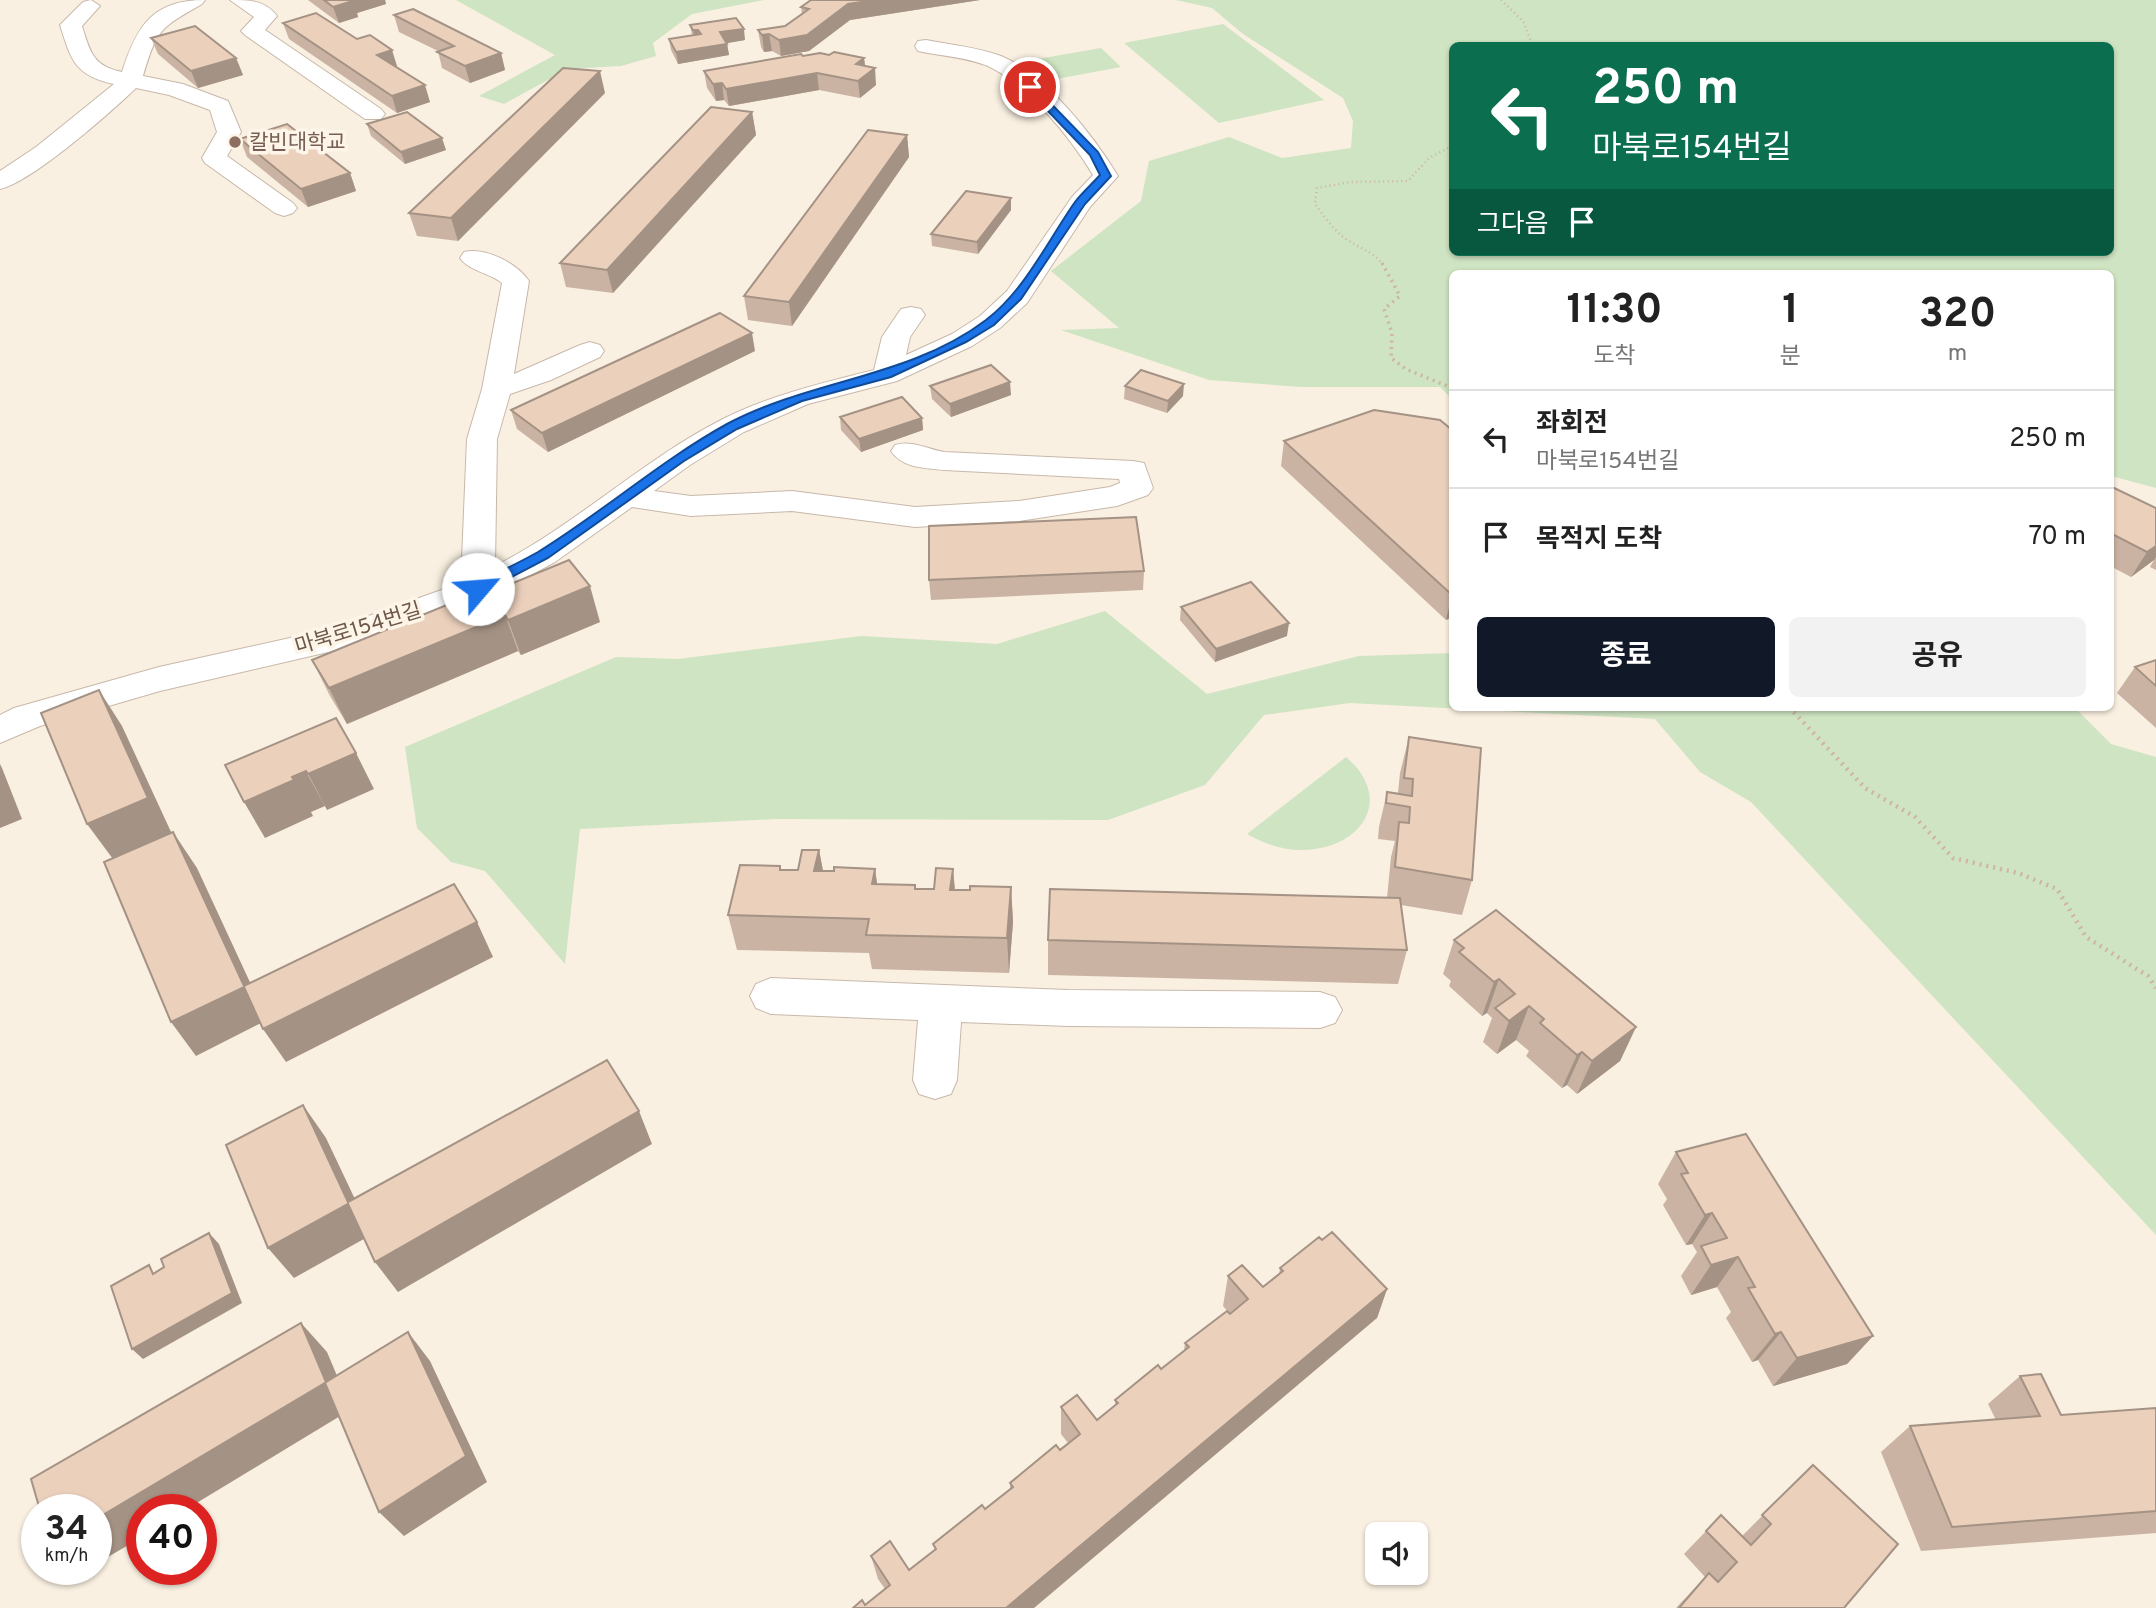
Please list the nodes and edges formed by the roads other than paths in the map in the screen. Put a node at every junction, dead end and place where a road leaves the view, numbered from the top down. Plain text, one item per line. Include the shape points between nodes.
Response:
1 (195, 0) edge
2 (240, 0) edge
3 (90, 6) dead end
4 (926, 46) dead end
5 (131, 80) junction
6 (373, 114) dead end
7 (0, 183) edge
8 (284, 208) dead end
9 (473, 258) dead end
10 (911, 315) dead end
11 (590, 351) dead end
12 (887, 374) junction
13 (497, 389) junction
14 (906, 451) dead end
15 (625, 496) junction
16 (478, 589) junction
17 (0, 730) edge
18 (771, 996) dead end
19 (941, 1004) junction
20 (1320, 1010) dead end
21 (935, 1080) dead end

1 - 5 street via 157,21 142,43
2 - 6 street via 267,16 252,31
3 - 5 street via 71,25 81,56 99,74
4 - 12 street, 마북로154번길 via 1014,70 1094,154 1106,176 1081,202 1017,297 990,322
5 - 7 street
5 - 8 street via 175,89 220,106 229,132 214,158
9 - 13 street via 503,270 516,281
10 - 12 street via 896,337
11 - 13 street
12 - 15 street, 마북로154번길 via 798,398 733,426
13 - 16 street via 482,439
14 - 15 street via 944,461 1133,470 1137,488 1117,496 1019,511 915,517 792,501 691,506
15 - 16 street, 마북로154번길 via 544,555
16 - 17 street, 마북로154번길 via 342,638 159,679 27,717
18 - 19 street
19 - 20 street
19 - 21 street

